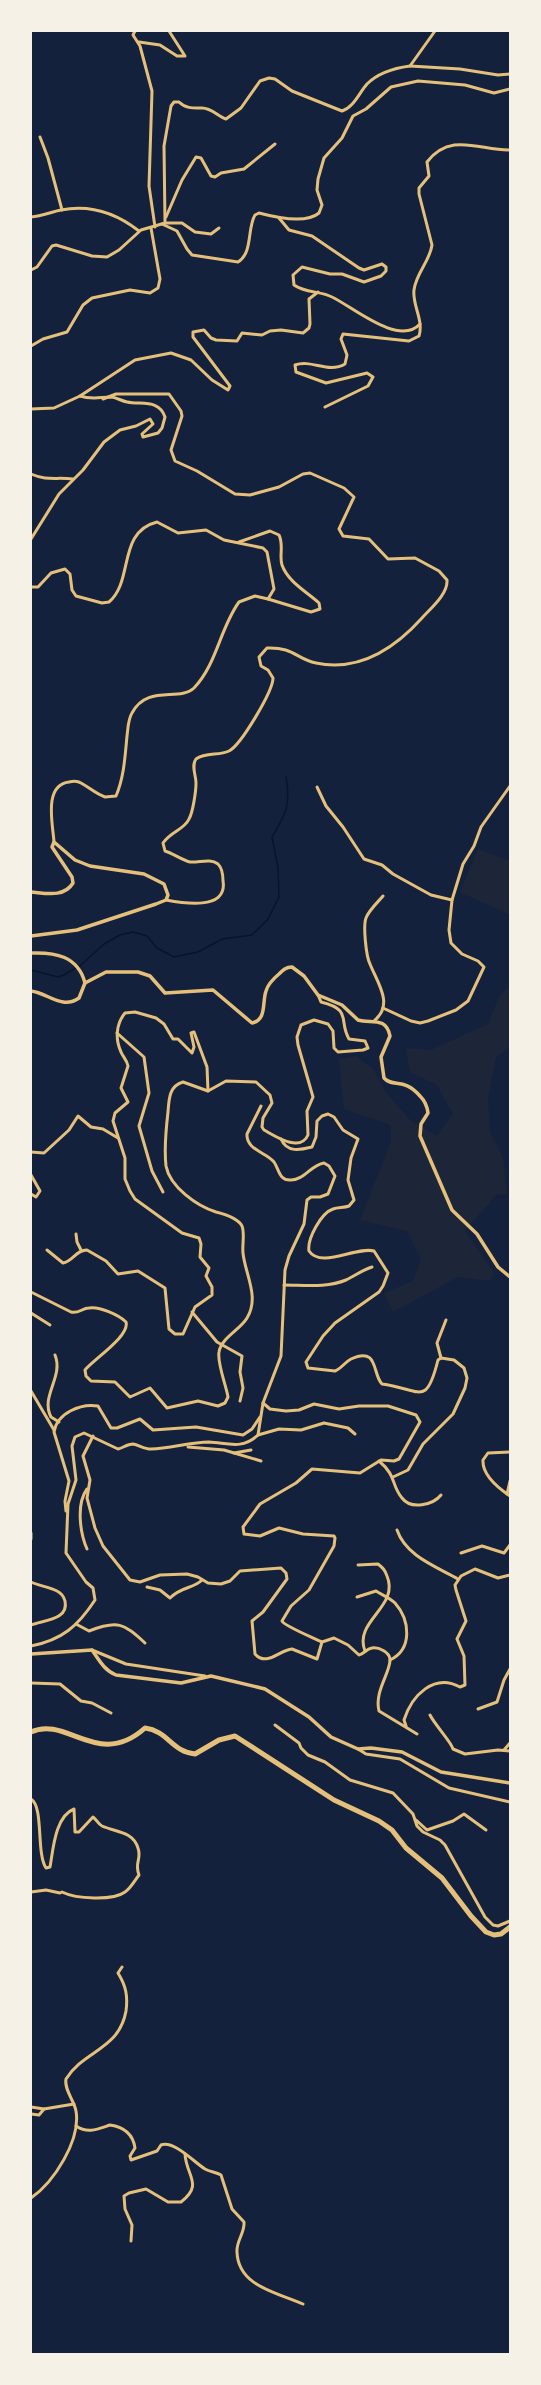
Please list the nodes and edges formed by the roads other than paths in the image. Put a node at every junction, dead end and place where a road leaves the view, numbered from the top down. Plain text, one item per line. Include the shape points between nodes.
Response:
1 (135, 31) edge
2 (169, 31) edge
3 (435, 31) edge
4 (139, 42) junction
5 (410, 66) junction
6 (510, 74) edge
7 (510, 89) edge
8 (40, 137) dead end
9 (275, 144) dead end
10 (510, 150) edge
11 (62, 210) junction
12 (31, 217) edge
13 (166, 217) junction
14 (279, 218) junction
15 (164, 224) junction
16 (153, 228) junction
17 (219, 228) dead end
18 (139, 231) junction
19 (31, 270) edge
20 (318, 292) junction
21 (420, 324) junction
22 (31, 346) edge
23 (80, 396) junction
24 (103, 399) junction
25 (325, 407) dead end
26 (31, 409) edge
27 (31, 474) edge
28 (73, 479) junction
29 (31, 539) edge
30 (237, 543) junction
31 (31, 587) edge
32 (268, 599) junction
33 (510, 786) edge
34 (317, 787) dead end
35 (54, 842) junction
36 (31, 892) edge
37 (383, 896) dead end
38 (166, 900) junction
39 (452, 900) junction
40 (31, 936) edge
41 (31, 953) edge
42 (85, 981) junction
43 (31, 991) edge
44 (318, 995) junction
45 (383, 1008) junction
46 (375, 1020) junction
47 (117, 1033) junction
48 (208, 1091) junction
49 (261, 1106) dead end
50 (118, 1138) junction
51 (281, 1139) junction
52 (31, 1152) edge
53 (31, 1175) edge
54 (163, 1192) dead end
55 (31, 1194) edge
56 (76, 1234) dead end
57 (48, 1250) dead end
58 (82, 1250) junction
59 (372, 1267) dead end
60 (510, 1277) edge
61 (284, 1285) junction
62 (31, 1292) edge
63 (192, 1312) junction
64 (31, 1313) edge
65 (446, 1320) dead end
66 (50, 1326) dead end
67 (221, 1345) junction
68 (55, 1355) dead end
69 (441, 1358) junction
70 (31, 1391) edge
71 (240, 1400) dead end
72 (263, 1403) junction
73 (261, 1415) junction
74 (59, 1422) junction
75 (54, 1430) junction
76 (355, 1434) dead end
77 (258, 1435) junction
78 (93, 1436) junction
79 (186, 1446) junction
80 (251, 1450) dead end
81 (510, 1452) edge
82 (233, 1453) junction
83 (261, 1461) dead end
84 (378, 1461) junction
85 (393, 1477) junction
86 (510, 1481) edge
87 (87, 1488) junction
88 (441, 1495) dead end
89 (509, 1495) edge
90 (67, 1514) junction
91 (397, 1530) dead end
92 (31, 1533) edge
93 (31, 1539) edge
94 (510, 1545) edge
95 (87, 1549) dead end
96 (461, 1553) dead end
97 (358, 1565) dead end
98 (510, 1575) edge
99 (458, 1579) junction
100 (202, 1580) junction
101 (31, 1582) edge
102 (147, 1587) dead end
103 (356, 1597) dead end
104 (388, 1598) junction
105 (76, 1624) junction
106 (31, 1625) edge
107 (322, 1642) junction
108 (145, 1643) dead end
109 (31, 1646) edge
110 (92, 1650) junction
111 (365, 1651) junction
112 (31, 1654) edge
113 (390, 1660) junction
114 (510, 1670) edge
115 (205, 1676) junction
116 (31, 1683) edge
117 (478, 1709) dead end
118 (110, 1713) dead end
119 (430, 1715) dead end
120 (274, 1725) dead end
121 (406, 1726) junction
122 (31, 1732) edge
123 (418, 1734) dead end
124 (510, 1743) edge
125 (358, 1749) junction
126 (504, 1750) junction
127 (510, 1751) edge
128 (510, 1783) edge
129 (31, 1799) edge
130 (510, 1802) edge
131 (415, 1819) junction
132 (486, 1830) dead end
133 (31, 1892) edge
134 (510, 1921) edge
135 (510, 1927) edge
136 (122, 1967) dead end
137 (74, 2104) junction
138 (31, 2107) edge
139 (44, 2109) junction
140 (31, 2114) edge
141 (76, 2126) junction
142 (185, 2154) junction
143 (31, 2198) edge
144 (131, 2241) dead end
145 (303, 2304) dead end

1 - 4 street via 133,35
2 - 4 street via 185,56 177,56 160,45
3 - 5 street
4 - 16 street via 152,91 149,186
5 - 6 street
5 - 13 street via 395,68 369,82 352,104 342,111 289,90 269,78 260,81 241,108 226,118 208,109 183,106 179,102 174,102 171,106 164,146 163,200
7 - 14 street via 494,94 465,85 418,80 391,87 366,109 353,116 342,138 324,158 318,179 322,205 319,213 310,217
8 - 11 street
9 - 13 street via 244,170 221,173 215,177 211,176 202,158 196,157 182,180
10 - 21 street via 461,144 439,151 427,162 429,176 419,188 419,194 432,244 414,288
11 - 12 street
11 - 18 street via 95,208 115,215
13 - 15 street
14 - 15 street via 259,214 255,216 242,260 234,263 192,255 177,231
14 - 20 street via 289,230 312,236 359,268 364,270 382,264 386,267 384,273 364,282 342,274 330,274 306,267 296,270 292,280 294,285
15 - 16 street
15 - 17 street via 182,223 195,232 211,234
16 - 18 street
16 - 22 street via 160,279 158,288 150,293 130,290 92,298 83,305 67,332 43,339
18 - 19 street via 120,250 107,257 52,246 38,267
20 - 21 street via 333,297 358,314 401,332 414,330
20 - 23 street via 309,299 310,324 303,333 281,330 262,335 242,333 237,341 232,342 210,338 204,330 193,332 194,337 230,386 228,390 212,380 191,360 171,353 135,360
21 - 25 street via 420,336 408,341 343,334 341,339 347,360 342,366 324,368 305,364 295,365 296,372 321,383 341,381 367,373 373,377 368,386
23 - 24 street via 91,400
23 - 26 street via 54,408
24 - 28 street via 150,403 163,411 165,423 158,433 144,437 142,434 153,424 150,419 114,433
24 - 38 street via 116,394 169,394 182,416 171,450 175,461 236,494 250,495 279,487 310,473 344,488 351,492 354,500 340,524 341,533 348,537 373,541 388,559 415,558 427,563 444,576 447,585 436,603 404,637 381,654 368,659 345,664 314,663 282,648 267,648 259,658 261,666 268,670 273,678 269,692 234,748 196,759 196,783 190,819 182,828 172,832 163,843 165,851 190,862 218,864 222,870 220,895 208,903
27 - 28 street via 47,480
28 - 29 street via 59,494
30 - 31 street via 224,540 206,530 178,532 157,522 140,530 124,564 122,586 109,602 102,603 76,596 72,590 70,574 65,569 52,573 41,585
30 - 32 street via 259,546 265,550 274,589
30 - 32 street via 270,532 279,535 285,572 319,603 320,609 311,612
32 - 35 street via 254,596 240,602 211,663 193,689 181,694 156,695 135,708 129,720 124,766 116,796 105,798 74,781 66,782 56,789 51,805
33 - 39 street via 478,831 463,864
34 - 39 street via 326,806 344,827 364,859 382,865 431,895
35 - 36 street via 52,847 72,877 73,883 59,893
35 - 38 street via 75,860 90,866 152,876 167,888
37 - 45 street via 367,916 365,925 368,958 380,985
38 - 40 street via 77,930
39 - 45 street via 450,943 462,954 478,961 484,967 468,1001 456,1010 420,1023
41 - 42 street via 56,954 69,959
42 - 43 street via 79,998 69,1003
42 - 44 street via 106,972 121,971 145,974 165,993 213,990 252,1023 259,1020 262,1015 268,986 288,967 298,969
44 - 46 street via 342,1005 360,1021
44 - 51 street via 321,1002 342,1012 349,1039 365,1041 368,1048 338,1052 334,1048 333,1031 328,1024 314,1020 301,1025 297,1037 298,1045 313,1097 307,1111 308,1135 298,1143
45 - 46 street
46 - 60 street via 384,1024 389,1033 380,1063 384,1078 389,1082 413,1087 426,1102 428,1113 421,1124 420,1136 452,1210 477,1234 498,1267
47 - 48 street via 122,1015 130,1011 161,1020 173,1039 178,1039 192,1052 193,1032 207,1067
47 - 50 street via 120,1050 128,1066 121,1088 128,1102 113,1118
47 - 54 street via 144,1057 150,1093 139,1126 152,1171
48 - 51 street via 226,1081 256,1082 270,1095 272,1103 263,1118 262,1127
48 - 67 street via 182,1082 171,1090 167,1114 166,1168 173,1181 190,1198 207,1209 230,1217 242,1228 243,1254 251,1283 250,1314 238,1330
49 - 61 street via 247,1134 248,1139 254,1149 274,1162 282,1178 297,1179 324,1163 333,1171 334,1176 328,1194 320,1197 311,1196 307,1200 304,1224 287,1262
50 - 52 street via 103,1129 91,1127 78,1116 69,1130 44,1152
50 - 63 street via 126,1160 125,1179 136,1199 182,1233 200,1240 200,1257 209,1268 206,1276 213,1293
51 - 69 street via 283,1144 292,1150 312,1147 316,1137 317,1121 328,1114 334,1117 343,1130 358,1139 351,1158 348,1180 354,1200 349,1206 333,1208 324,1215 309,1247 314,1256 325,1258 364,1250 374,1251 388,1273 378,1292 335,1323 323,1336 306,1365 335,1371 351,1359 370,1358 374,1361 382,1384 396,1385 422,1393 430,1386 438,1360
53 - 55 street via 40,1191 36,1197
56 - 58 street
57 - 58 street via 63,1263
58 - 63 street via 101,1257 118,1274 138,1271 163,1285 170,1331 183,1334
59 - 61 street via 346,1280 331,1284
61 - 72 street via 281,1356
62 - 67 street via 74,1313 93,1308 124,1320 126,1326 119,1338 90,1364 85,1370 86,1376 91,1380 115,1382 130,1397 150,1388 167,1408 198,1401 218,1406 225,1403 227,1393 219,1355
63 - 67 street
64 - 66 street
65 - 69 street via 437,1343
67 - 71 street via 242,1356
68 - 74 street via 58,1366 48,1403 51,1417
69 - 85 street via 450,1358 462,1365 467,1375 467,1385 450,1418 423,1444 408,1470
70 - 75 street
72 - 73 street
72 - 84 street via 270,1409 286,1411 299,1410 314,1404 339,1409 388,1406 416,1415 420,1422 401,1456 394,1461
73 - 74 street via 250,1432 238,1435 196,1427 153,1430 140,1419 111,1428 102,1408 94,1405 69,1411
73 - 77 street
74 - 75 street
75 - 90 street via 54,1439 70,1480 65,1501
76 - 77 street via 348,1428 324,1423 301,1430 279,1429
77 - 79 street via 250,1442 236,1446 209,1442
78 - 79 street via 118,1449 134,1444 148,1449
78 - 87 street via 83,1456 90,1480
78 - 90 street via 80,1434 73,1441 76,1480
79 - 82 street
80 - 82 street
81 - 89 street via 488,1453 482,1460 488,1476
82 - 83 street
84 - 85 street via 390,1470
84 - 107 street via 360,1473 312,1469 296,1483 260,1504 243,1527 244,1534 256,1536 279,1528 303,1534 334,1536 334,1546 309,1590 291,1606 282,1621 287,1626
85 - 88 street via 402,1498 410,1503 426,1504
86 - 89 street
87 - 95 street via 81,1505 81,1525
87 - 100 street via 88,1502 100,1540 127,1578 140,1582 173,1573 187,1574
90 - 105 street via 66,1555 95,1594 94,1602
91 - 99 street via 401,1541 424,1562
92 - 93 street
94 - 96 street via 504,1553 482,1546
97 - 104 street via 375,1563 383,1568 390,1584
98 - 99 street via 498,1578 475,1569
99 - 121 street via 456,1590 466,1621 457,1639 464,1656 466,1684 460,1687 444,1681 434,1684 411,1703 404,1720
100 - 102 street via 196,1585 179,1590 170,1598 160,1590
100 - 107 street via 208,1584 221,1584 230,1581 240,1571 281,1568 286,1573 286,1579 263,1612 252,1621 255,1654 258,1657 271,1658 292,1649 317,1659
101 - 106 street via 57,1591 64,1598 65,1607 62,1614 57,1617
103 - 104 street via 373,1590
104 - 111 street via 367,1626 363,1643
104 - 113 street via 398,1607 408,1635 402,1651
105 - 108 street via 89,1631 106,1624 120,1624
105 - 109 street via 54,1641
107 - 111 street via 334,1638 348,1645 358,1655
110 - 112 street
110 - 115 street via 126,1664
110 - 115 street via 100,1663 116,1676 181,1683
111 - 113 street via 371,1648 379,1649 388,1654
113 - 121 street via 379,1692 378,1710 380,1714
114 - 117 street via 497,1702
115 - 125 street via 265,1689 309,1717 331,1737
116 - 118 street via 60,1684 81,1701 92,1703
119 - 126 street via 436,1728 452,1743 453,1749 465,1754
120 - 131 street via 299,1743 308,1755 325,1762 350,1780 393,1793
121 - 123 street
122 - 135 highway via 48,1730 94,1743 115,1745 135,1737 144,1728 152,1729 159,1731 180,1750 195,1754 219,1740 235,1736 334,1800 379,1821 392,1830 406,1848 442,1878 486,1932 501,1934
124 - 126 street
125 - 128 street via 402,1752 441,1772
125 - 130 street via 366,1754 400,1759 449,1788
126 - 127 street
129 - 133 street via 36,1807 40,1844 46,1868 50,1867 52,1845 60,1826 74,1809 74,1832 79,1832 94,1817 102,1826 122,1832 137,1844 139,1854 136,1868 139,1875 126,1892 117,1897 79,1897 46,1890
131 - 132 street via 427,1830 453,1821 464,1814
131 - 134 street via 423,1832 445,1845 474,1900 489,1922 498,1926
136 - 137 street via 118,1973 128,1995 123,2026 115,2037 70,2073 66,2084
137 - 139 street
137 - 141 street
138 - 139 street
139 - 140 street via 39,2115
141 - 142 street via 82,2130 93,2130 110,2124 129,2133 133,2136 135,2148 129,2157 133,2161 157,2151 164,2144
141 - 143 street via 56,2173
142 - 144 street via 193,2186 190,2194 181,2202 168,2202 146,2189 124,2196 125,2209 132,2225
142 - 145 street via 223,2178 232,2209 244,2222 236,2252 249,2278 271,2293 282,2294

